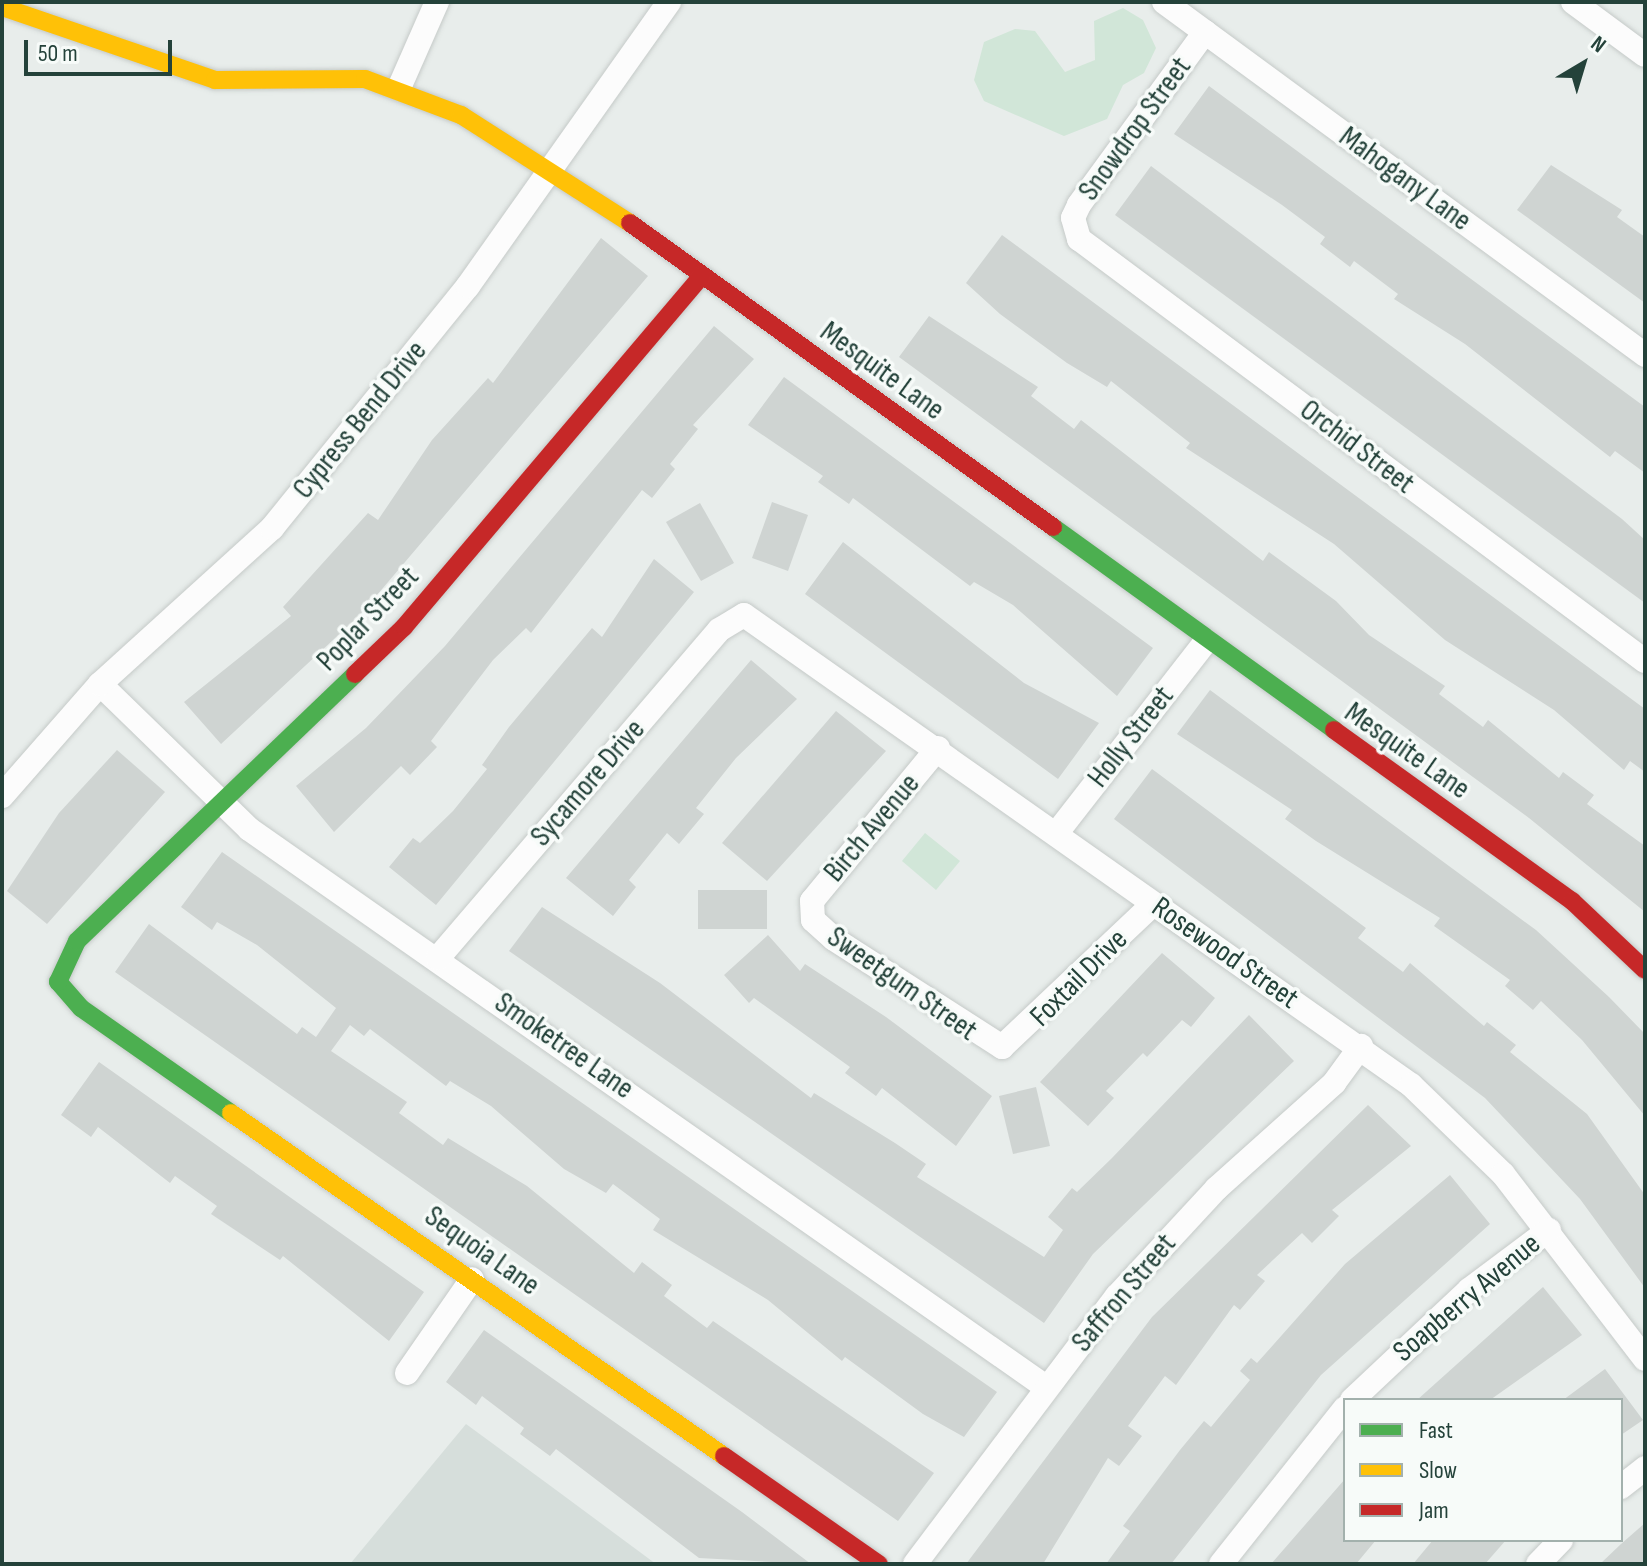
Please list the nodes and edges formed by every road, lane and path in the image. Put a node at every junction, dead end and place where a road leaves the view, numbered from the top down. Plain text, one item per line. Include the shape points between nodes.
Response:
1 (437, 2) edge
2 (669, 2) edge
3 (1164, 2) edge
4 (1573, 2) edge
5 (2, 7) edge
6 (1205, 32) junction
7 (1645, 55) edge
8 (399, 88) junction
9 (548, 172) junction
10 (1074, 230) joint
11 (702, 275) junction
12 (1645, 355) edge
13 (744, 615) joint
14 (1206, 641) junction
15 (1645, 661) edge
16 (100, 684) junction
17 (938, 748) junction
18 (2, 796) edge
19 (218, 802) junction
20 (1056, 834) junction
21 (1153, 904) junction
22 (811, 911) joint
23 (438, 958) junction
24 (1645, 970) edge
25 (58, 982) joint
26 (1361, 1046) junction
27 (1002, 1047) joint
28 (1549, 1230) junction
29 (472, 1279) junction
30 (1645, 1359) edge
31 (407, 1373) dead end
32 (1046, 1387) junction
33 (1354, 1398) edge
34 (1343, 1411) edge
35 (1645, 1468) edge
36 (1623, 1485) edge
37 (1559, 1542) edge
38 (879, 1564) edge
39 (915, 1564) edge
40 (1221, 1564) edge
41 (1538, 1564) edge

1 - 8 street
2 - 9 street, Cypress Bend Drive
3 - 6 street, Mahogany Lane
4 - 7 street
5 - 8 street, Mesquite Lane via 215,80 365,79
6 - 10 street, Snowdrop Street via 1079,205
6 - 12 street, Mahogany Lane
8 - 9 street, Mesquite Lane via 461,115
9 - 11 street, Mesquite Lane
9 - 16 street, Cypress Bend Drive via 468,286 272,528
10 - 15 street, Orchid Street
11 - 14 street, Mesquite Lane
11 - 19 street, Poplar Street via 404,627
13 - 17 street, Rosewood Street
13 - 23 street, Sycamore Drive via 719,630
14 - 20 street, Holly Street
14 - 24 street, Mesquite Lane via 1572,901
16 - 18 street, Cypress Bend Drive
16 - 19 street, Smoketree Lane
17 - 20 street, Rosewood Street
17 - 22 street, Birch Avenue
19 - 23 street, Smoketree Lane
19 - 25 street, Poplar Street via 77,941
20 - 21 street, Rosewood Street
21 - 26 street, Rosewood Street
21 - 27 street, Foxtail Drive
22 - 27 street, Sweetgum Street via 834,939
23 - 32 street, Smoketree Lane
25 - 29 street, Sequoia Lane via 81,1008
26 - 28 street, Rosewood Street via 1465,1134
26 - 32 street, Saffron Street via 1334,1083 1164,1243
28 - 30 street, Rosewood Street
28 - 33 street, Soapberry Avenue via 1469,1290
29 - 31 street
29 - 38 street, Sequoia Lane
32 - 39 street, Saffron Street
34 - 40 street
35 - 36 street
37 - 41 street

